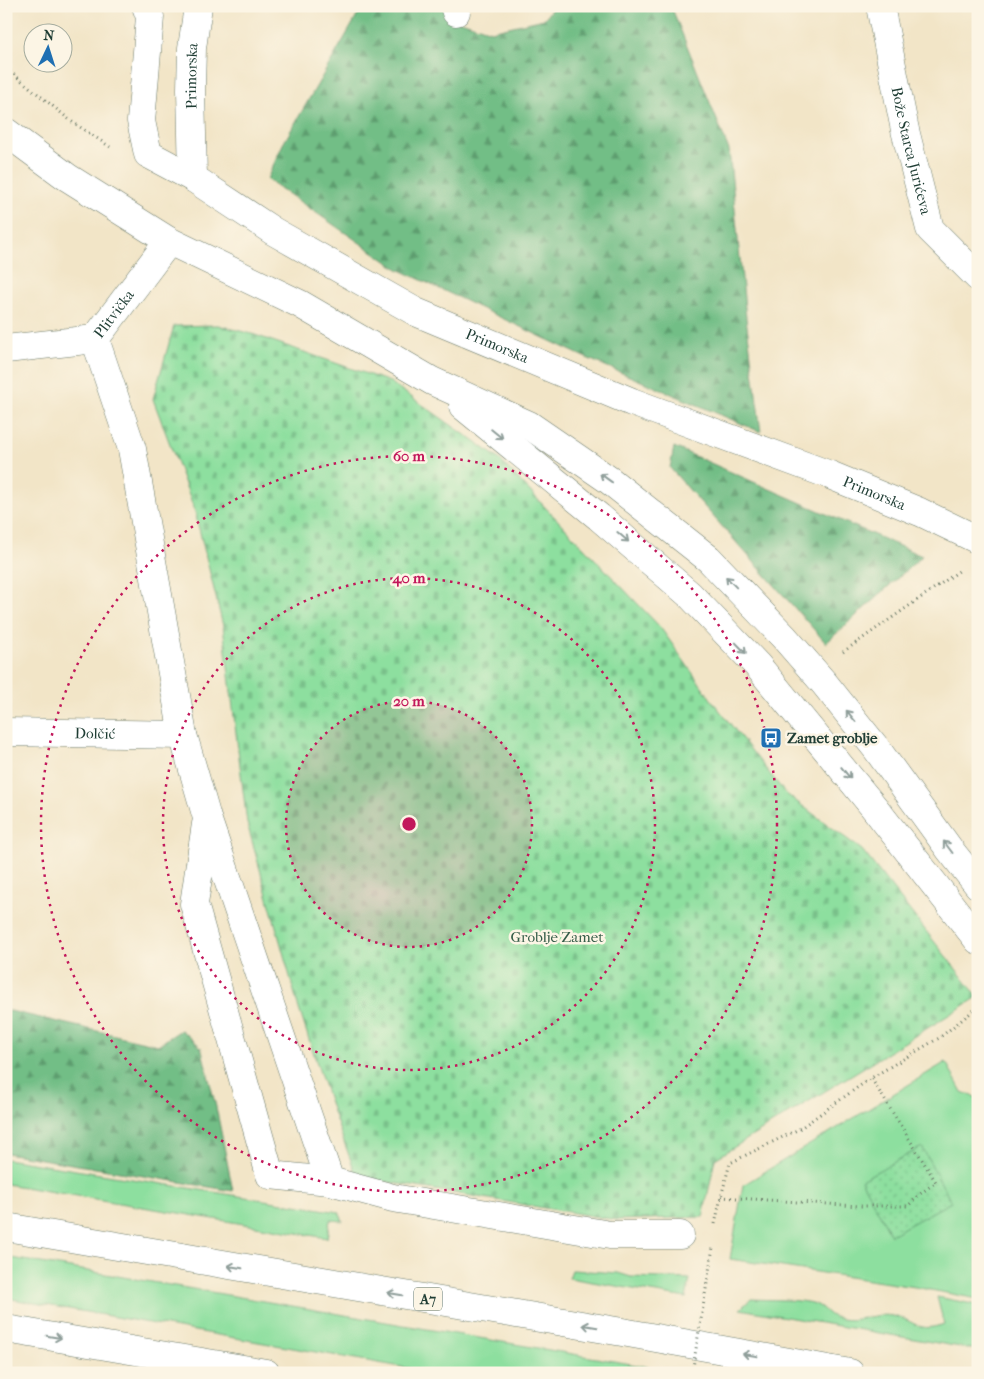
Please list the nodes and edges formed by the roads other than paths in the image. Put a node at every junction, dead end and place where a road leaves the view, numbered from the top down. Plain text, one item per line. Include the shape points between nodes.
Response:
1 (146, 6) edge
2 (198, 6) edge
3 (880, 6) edge
4 (6, 132) edge
5 (193, 178) junction
6 (169, 241) junction
7 (978, 277) edge
8 (95, 338) junction
9 (6, 349) edge
10 (432, 381) junction
11 (978, 540) edge
12 (6, 732) edge
13 (183, 734) junction
14 (206, 818) junction
15 (978, 885) edge
16 (978, 940) edge
17 (330, 1181) junction
18 (6, 1228) edge
19 (680, 1235) dead end
20 (6, 1328) edge
21 (266, 1373) edge
22 (850, 1373) edge

1 - 5 main road via 150,17 141,121 148,154
2 - 5 main road, Primorska via 192,48
3 - 7 main road, Bože Starca Jurićeva via 905,130 930,229
4 - 6 main road via 67,177
5 - 11 main road, Primorska via 273,231 416,312 632,402 839,479
6 - 8 main road, Plitvička
6 - 10 main road via 300,304
8 - 9 main road, Plitvička
8 - 13 main road via 132,449
15 -> 10 main road via 824,683 709,559 609,480 529,425
10 -> 16 main road via 690,595 757,664
12 - 13 main road, Dolčić
13 - 14 main road
14 - 17 main road
14 - 17 main road via 194,904 270,1176
17 - 19 main road via 393,1198 610,1235
22 -> 18 main road, A7 via 628,1332
20 -> 21 main road

